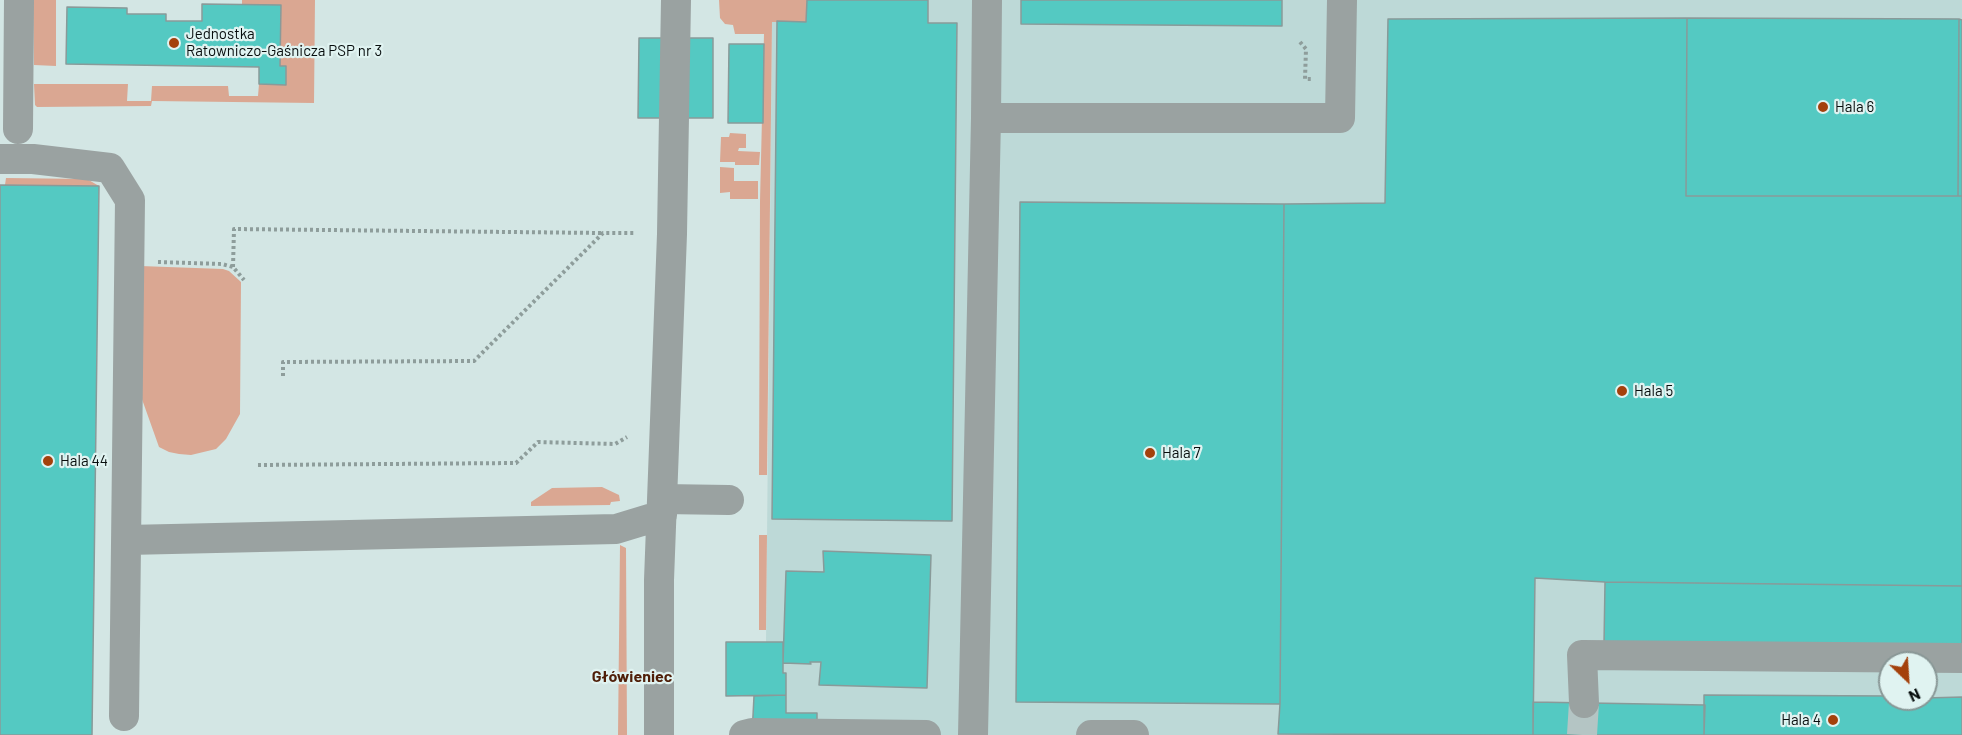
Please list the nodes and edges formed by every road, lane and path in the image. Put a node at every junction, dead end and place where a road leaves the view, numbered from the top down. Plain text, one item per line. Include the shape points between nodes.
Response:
1 (19, 0) edge
2 (676, 0) edge
3 (987, 0) edge
4 (1342, 0) edge
5 (986, 118) junction
6 (18, 129) dead end
7 (0, 159) edge
8 (603, 232) junction
9 (636, 234) dead end
10 (130, 261) junction
11 (233, 267) junction
12 (244, 280) dead end
13 (283, 376) dead end
14 (627, 437) dead end
15 (258, 465) dead end
16 (729, 500) dead end
17 (662, 507) junction
18 (127, 540) junction
19 (1962, 658) edge
20 (1584, 703) tunnel mouth
21 (124, 716) dead end
22 (659, 735) edge
23 (744, 735) edge
24 (926, 735) edge
25 (973, 735) edge
26 (1091, 735) edge
27 (1134, 735) edge

1 - 6 lane
2 - 17 lane via 673,223
3 - 5 lane
4 - 5 lane via 1340,118
5 - 25 lane
7 - 10 lane via 110,168 130,201
8 - 9 path
8 - 11 path via 234,229
8 - 13 path via 474,361 283,362
10 - 11 path
10 - 18 lane
11 - 12 path
14 - 15 path via 615,444 538,442 516,463
16 - 17 lane
17 - 18 lane via 616,529
17 - 22 lane
18 - 21 lane
19 - 20 lane via 1582,655
23 - 24 lane
26 - 27 lane

